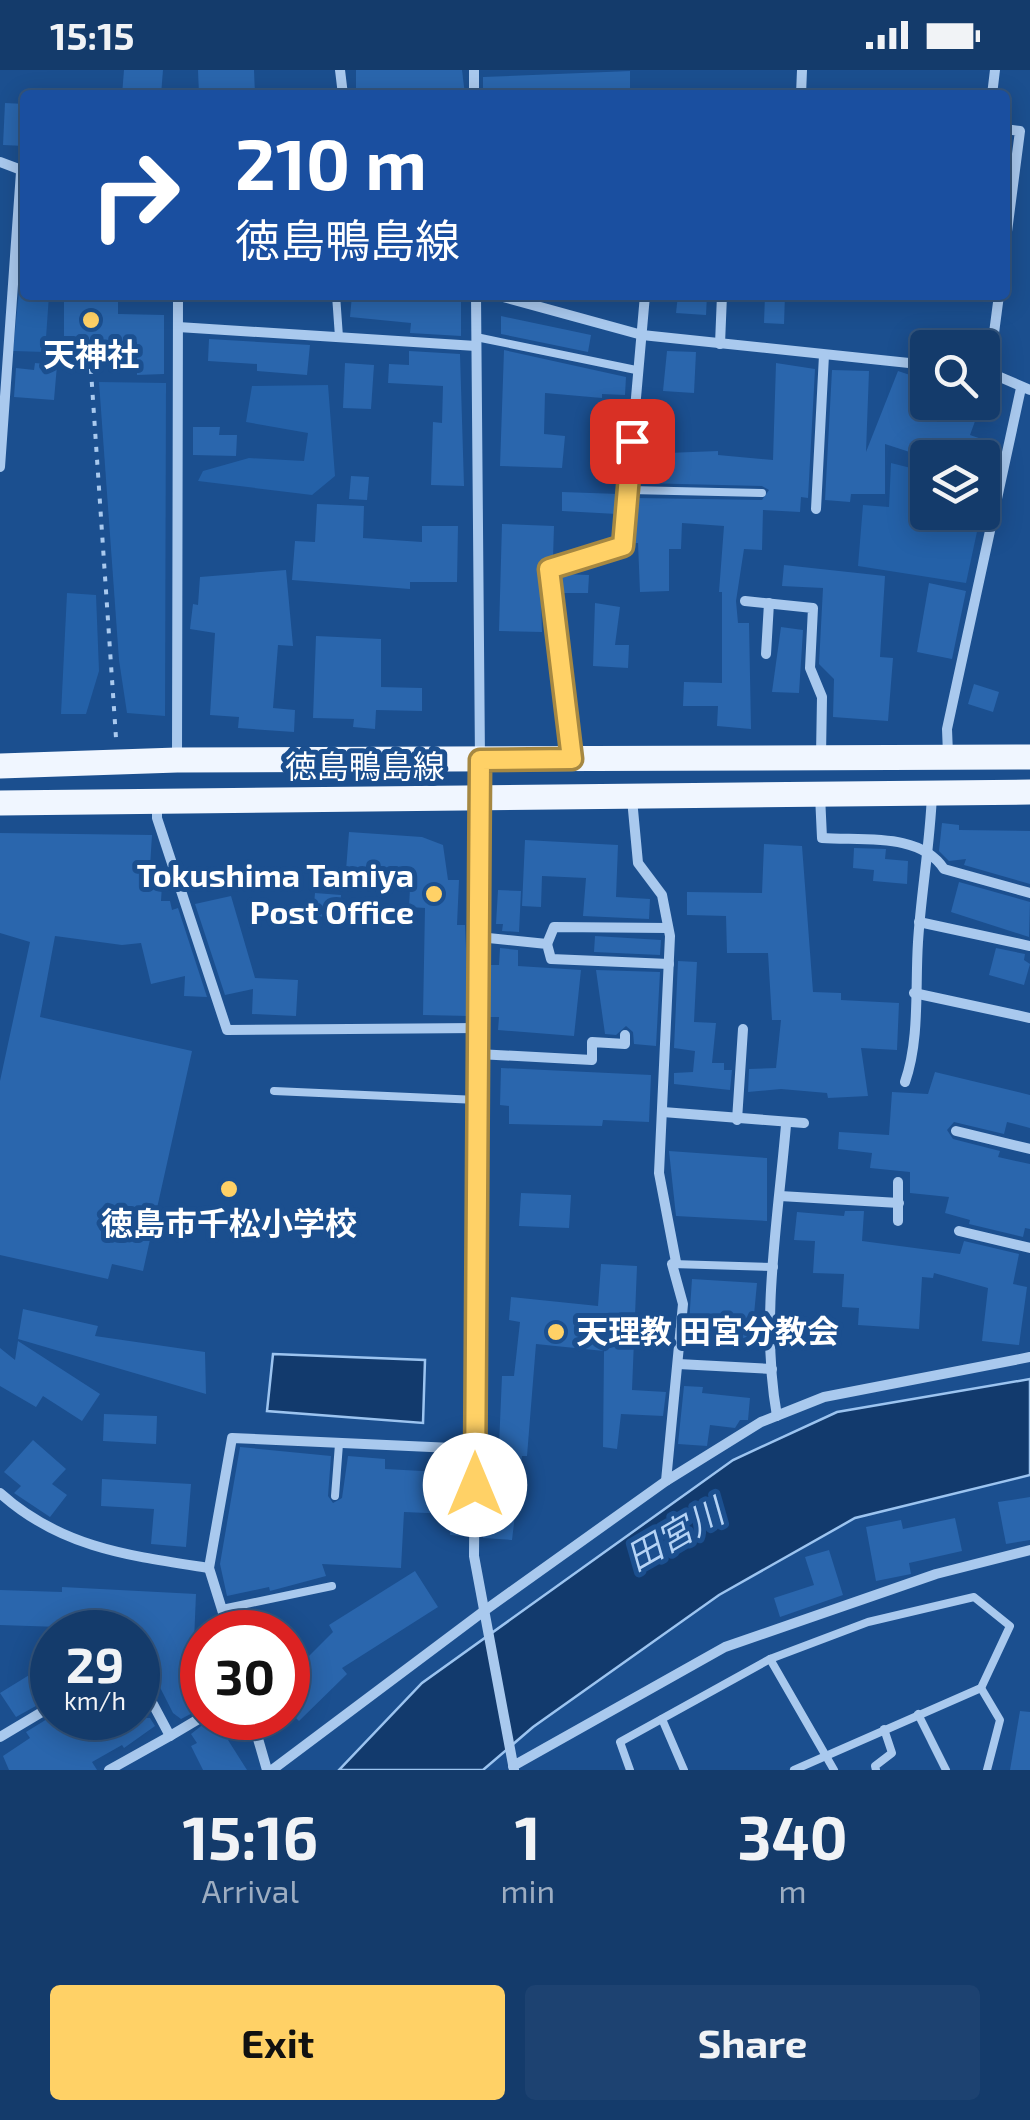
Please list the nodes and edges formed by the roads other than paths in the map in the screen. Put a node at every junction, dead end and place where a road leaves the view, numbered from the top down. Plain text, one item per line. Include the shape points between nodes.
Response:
1 (1010, 129) edge
2 (20, 199) edge
3 (1010, 208) edge
4 (178, 300) edge
5 (336, 300) edge
6 (476, 300) edge
7 (514, 300) edge
8 (646, 300) edge
9 (722, 300) edge
10 (998, 300) edge
11 (178, 327) junction
12 (993, 330) edge
13 (642, 336) junction
14 (339, 337) junction
15 (476, 342) junction
16 (720, 344) junction
17 (4, 346) edge
18 (824, 355) junction
19 (910, 363) edge
20 (636, 370) junction
21 (1000, 377) edge
22 (1026, 389) edge
23 (0, 467) edge
24 (630, 490) junction
25 (762, 493) dead end
26 (816, 509) dead end
27 (745, 601) dead end
28 (769, 603) junction
29 (766, 654) dead end
30 (821, 758) junction
31 (1030, 758) edge
32 (572, 759) junction
33 (948, 759) junction
34 (177, 760) junction
35 (480, 760) junction
36 (0, 766) edge
37 (1030, 792) edge
38 (631, 793) junction
39 (820, 794) junction
40 (932, 794) junction
41 (480, 798) junction
42 (157, 800) junction
43 (0, 803) edge
44 (930, 854) junction
45 (1030, 893) edge
46 (919, 922) junction
47 (668, 928) junction
48 (479, 937) junction
49 (547, 944) junction
50 (1030, 946) edge
51 (669, 964) junction
52 (914, 994) junction
53 (1030, 1018) edge
54 (478, 1028) junction
55 (743, 1029) dead end
56 (625, 1035) dead end
57 (478, 1054) junction
58 (905, 1082) dead end
59 (274, 1091) dead end
60 (478, 1100) junction
61 (663, 1112) junction
62 (737, 1120) junction
63 (804, 1124) dead end
64 (786, 1125) junction
65 (956, 1130) dead end
66 (1030, 1149) edge
67 (898, 1182) dead end
68 (780, 1196) junction
69 (898, 1203) junction
70 (898, 1221) dead end
71 (959, 1231) dead end
72 (1030, 1248) edge
73 (672, 1264) junction
74 (774, 1267) junction
75 (1030, 1357) edge
76 (678, 1364) junction
77 (772, 1369) junction
78 (777, 1416) junction
79 (339, 1444) junction
80 (475, 1449) junction
81 (666, 1482) junction
82 (0, 1493) edge
83 (335, 1496) dead end
84 (1030, 1550) edge
85 (209, 1568) junction
86 (332, 1586) dead end
87 (222, 1609) joint
88 (484, 1611) junction
89 (770, 1659) junction
90 (981, 1688) junction
91 (918, 1714) junction
92 (160, 1717) edge
93 (30, 1719) edge
94 (662, 1719) junction
95 (884, 1729) junction
96 (180, 1730) edge
97 (170, 1736) junction
98 (0, 1737) edge
99 (260, 1740) edge
100 (826, 1754) junction
101 (513, 1768) edge
102 (109, 1770) edge
103 (270, 1770) edge
104 (630, 1770) edge
105 (684, 1770) edge
106 (794, 1770) edge
107 (834, 1770) edge
108 (876, 1770) edge
109 (946, 1770) edge
110 (987, 1770) edge

1 - 3 street via 1020,131
2 - 17 street
4 - 11 street
5 - 14 lane
6 - 15 street
7 - 13 street
8 - 13 street
9 - 16 street
10 - 12 street
11 - 14 street
11 - 34 street
13 - 16 street
13 - 20 street
14 - 15 street
15 - 20 lane
15 - 35 street
16 - 18 street
17 - 23 street
18 - 19 street
18 - 26 street
20 - 24 street
21 - 22 street
22 - 33 street via 947,729
24 - 25 lane
24 - 32 street via 623,546 549,569
27 - 28 street
28 - 29 street
28 - 30 street via 813,608 810,668 822,696
30 - 32 main road, 徳島鴨島線
30 - 33 main road, 徳島鴨島線
31 - 33 main road, 徳島鴨島線
32 - 35 main road, 徳島鴨島線
34 - 35 main road, 徳島鴨島線
34 - 36 main road, 徳島鴨島線
35 - 41 street
37 - 40 main road, 徳島鴨島線
38 - 39 main road, 徳島鴨島線
38 - 41 main road, 徳島鴨島線
38 - 47 street via 638,863 662,894
39 - 40 main road, 徳島鴨島線
39 - 44 street via 822,838 914,844
40 - 44 street
41 - 42 main road, 徳島鴨島線
41 - 48 street
42 - 43 main road, 徳島鴨島線
42 - 54 street via 157,818 227,1030
44 - 45 street via 944,869
44 - 46 street
46 - 50 street
46 - 52 street
47 - 49 street via 554,927
47 - 51 street
48 - 49 street
48 - 54 street
49 - 51 street via 551,959
51 - 61 street
52 - 53 street
52 - 58 street via 913,1059
54 - 57 street
55 - 62 street
56 - 57 street via 625,1044 592,1042 592,1060
57 - 60 street
59 - 60 lane
60 - 80 street
61 - 62 street
61 - 73 street via 659,1173
62 - 64 street
63 - 64 street
64 - 68 street
65 - 66 street
67 - 69 street
68 - 69 street
68 - 74 street
69 - 70 street
71 - 72 street
73 - 74 lane
73 - 76 street via 683,1304
74 - 77 street
75 - 78 street via 824,1397
76 - 77 street
76 - 81 street
77 - 78 street
78 - 81 street
79 - 80 street
79 - 83 lane
79 - 85 street via 232,1438
80 - 88 street via 474,1556
81 - 88 street
82 - 85 street via 31,1521 82,1544
84 - 101 street via 936,1574 725,1646
85 - 87 street
86 - 87 lane
88 - 101 street
88 - 103 street
89 - 90 lane via 868,1622 974,1597 1010,1626
89 - 94 lane
89 - 100 lane
90 - 91 lane
90 - 110 lane via 1000,1720
91 - 95 lane
91 - 109 lane
92 - 97 street
93 - 98 street
94 - 104 lane via 620,1742
94 - 105 lane
95 - 100 lane
95 - 108 lane via 892,1754
96 - 97 street
97 - 102 street
99 - 103 street
100 - 106 lane
100 - 107 lane

